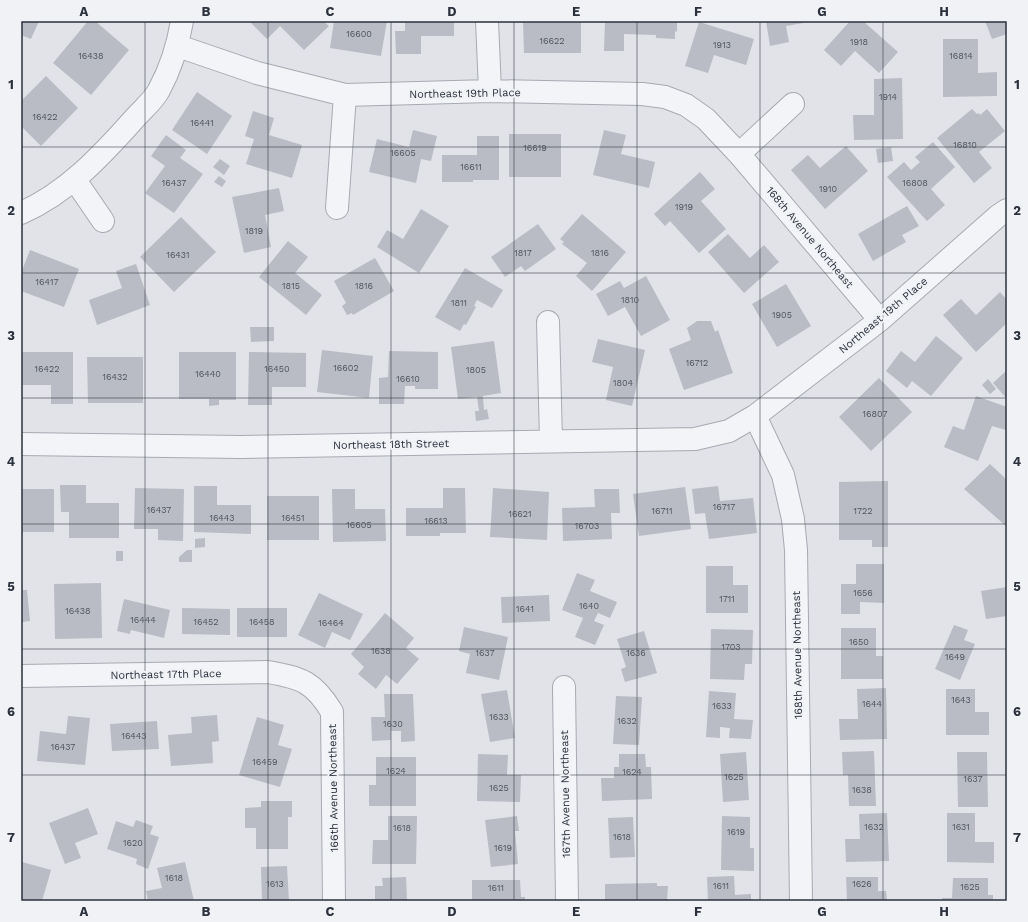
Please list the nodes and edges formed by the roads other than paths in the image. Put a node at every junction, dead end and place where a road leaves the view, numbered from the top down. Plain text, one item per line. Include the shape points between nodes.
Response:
1 (182, 21) edge
2 (487, 21) edge
3 (178, 46) junction
4 (490, 92) junction
5 (345, 95) junction
6 (793, 104) dead end
7 (739, 154) junction
8 (75, 180) junction
9 (337, 208) dead end
10 (21, 213) edge
11 (1004, 219) edge
12 (103, 221) dead end
13 (880, 320) junction
14 (548, 322) dead end
15 (755, 416) junction
16 (551, 441) junction
17 (21, 444) edge
18 (21, 676) edge
19 (309, 684) joint
20 (564, 687) dead end
21 (334, 901) edge
22 (567, 901) edge
23 (801, 901) edge

1 - 3 street
2 - 4 street
3 - 5 street, Northeast 19th Place via 257,74
3 - 8 street via 158,91 114,142
4 - 5 street, Northeast 19th Place
4 - 7 street, Northeast 19th Place via 642,94 665,97 686,105 706,119
5 - 9 street
6 - 7 street
7 - 13 street, 168th Avenue Northeast
8 - 10 street via 34,208
8 - 12 street
11 - 13 street, Northeast 19th Place
13 - 15 street, Northeast 19th Place
14 - 16 street
15 - 16 street, Northeast 18th Street via 729,430 695,439
15 - 23 street, 168th Avenue Northeast via 783,475 793,519 796,550
16 - 17 street, Northeast 18th Street via 240,446
18 - 19 street, Northeast 17th Place via 268,672 291,676
19 - 21 street, 166th Avenue Northeast via 322,695 332,712
20 - 22 street, 167th Avenue Northeast

